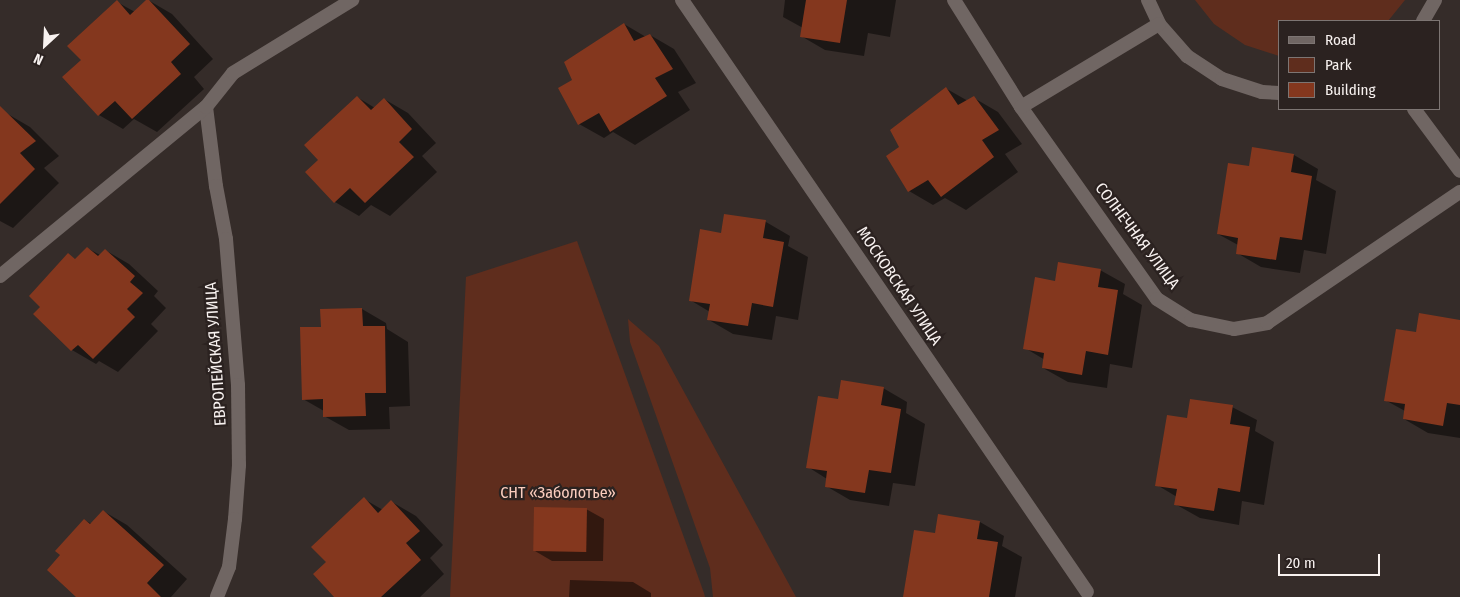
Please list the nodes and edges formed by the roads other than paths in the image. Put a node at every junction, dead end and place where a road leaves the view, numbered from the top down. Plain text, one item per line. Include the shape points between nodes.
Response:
1 (352, 0) edge
2 (682, 0) edge
3 (954, 0) edge
4 (1148, 0) edge
5 (1435, 0) edge
6 (1424, 20) edge
7 (1159, 24) junction
8 (1278, 93) edge
9 (206, 106) junction
10 (1021, 107) junction
11 (1415, 110) edge
12 (1460, 171) edge
13 (1460, 192) edge
14 (0, 276) edge
15 (1087, 592) dead end
16 (217, 597) edge

1 - 9 street via 233,73
2 - 15 street, МОСКОВСКАЯ УЛИЦА
3 - 10 street, СОЛНЕЧНАЯ УЛИЦА
4 - 7 street
5 - 6 street
7 - 8 street via 1187,56 1222,79 1262,92
7 - 10 street
9 - 14 street
9 - 16 street, ЕВРОПЕЙСКАЯ УЛИЦА via 226,238 238,385 239,465 235,518 229,567
10 - 13 street, СОЛНЕЧНАЯ УЛИЦА via 1157,299 1191,320 1234,329 1266,323
11 - 12 street

